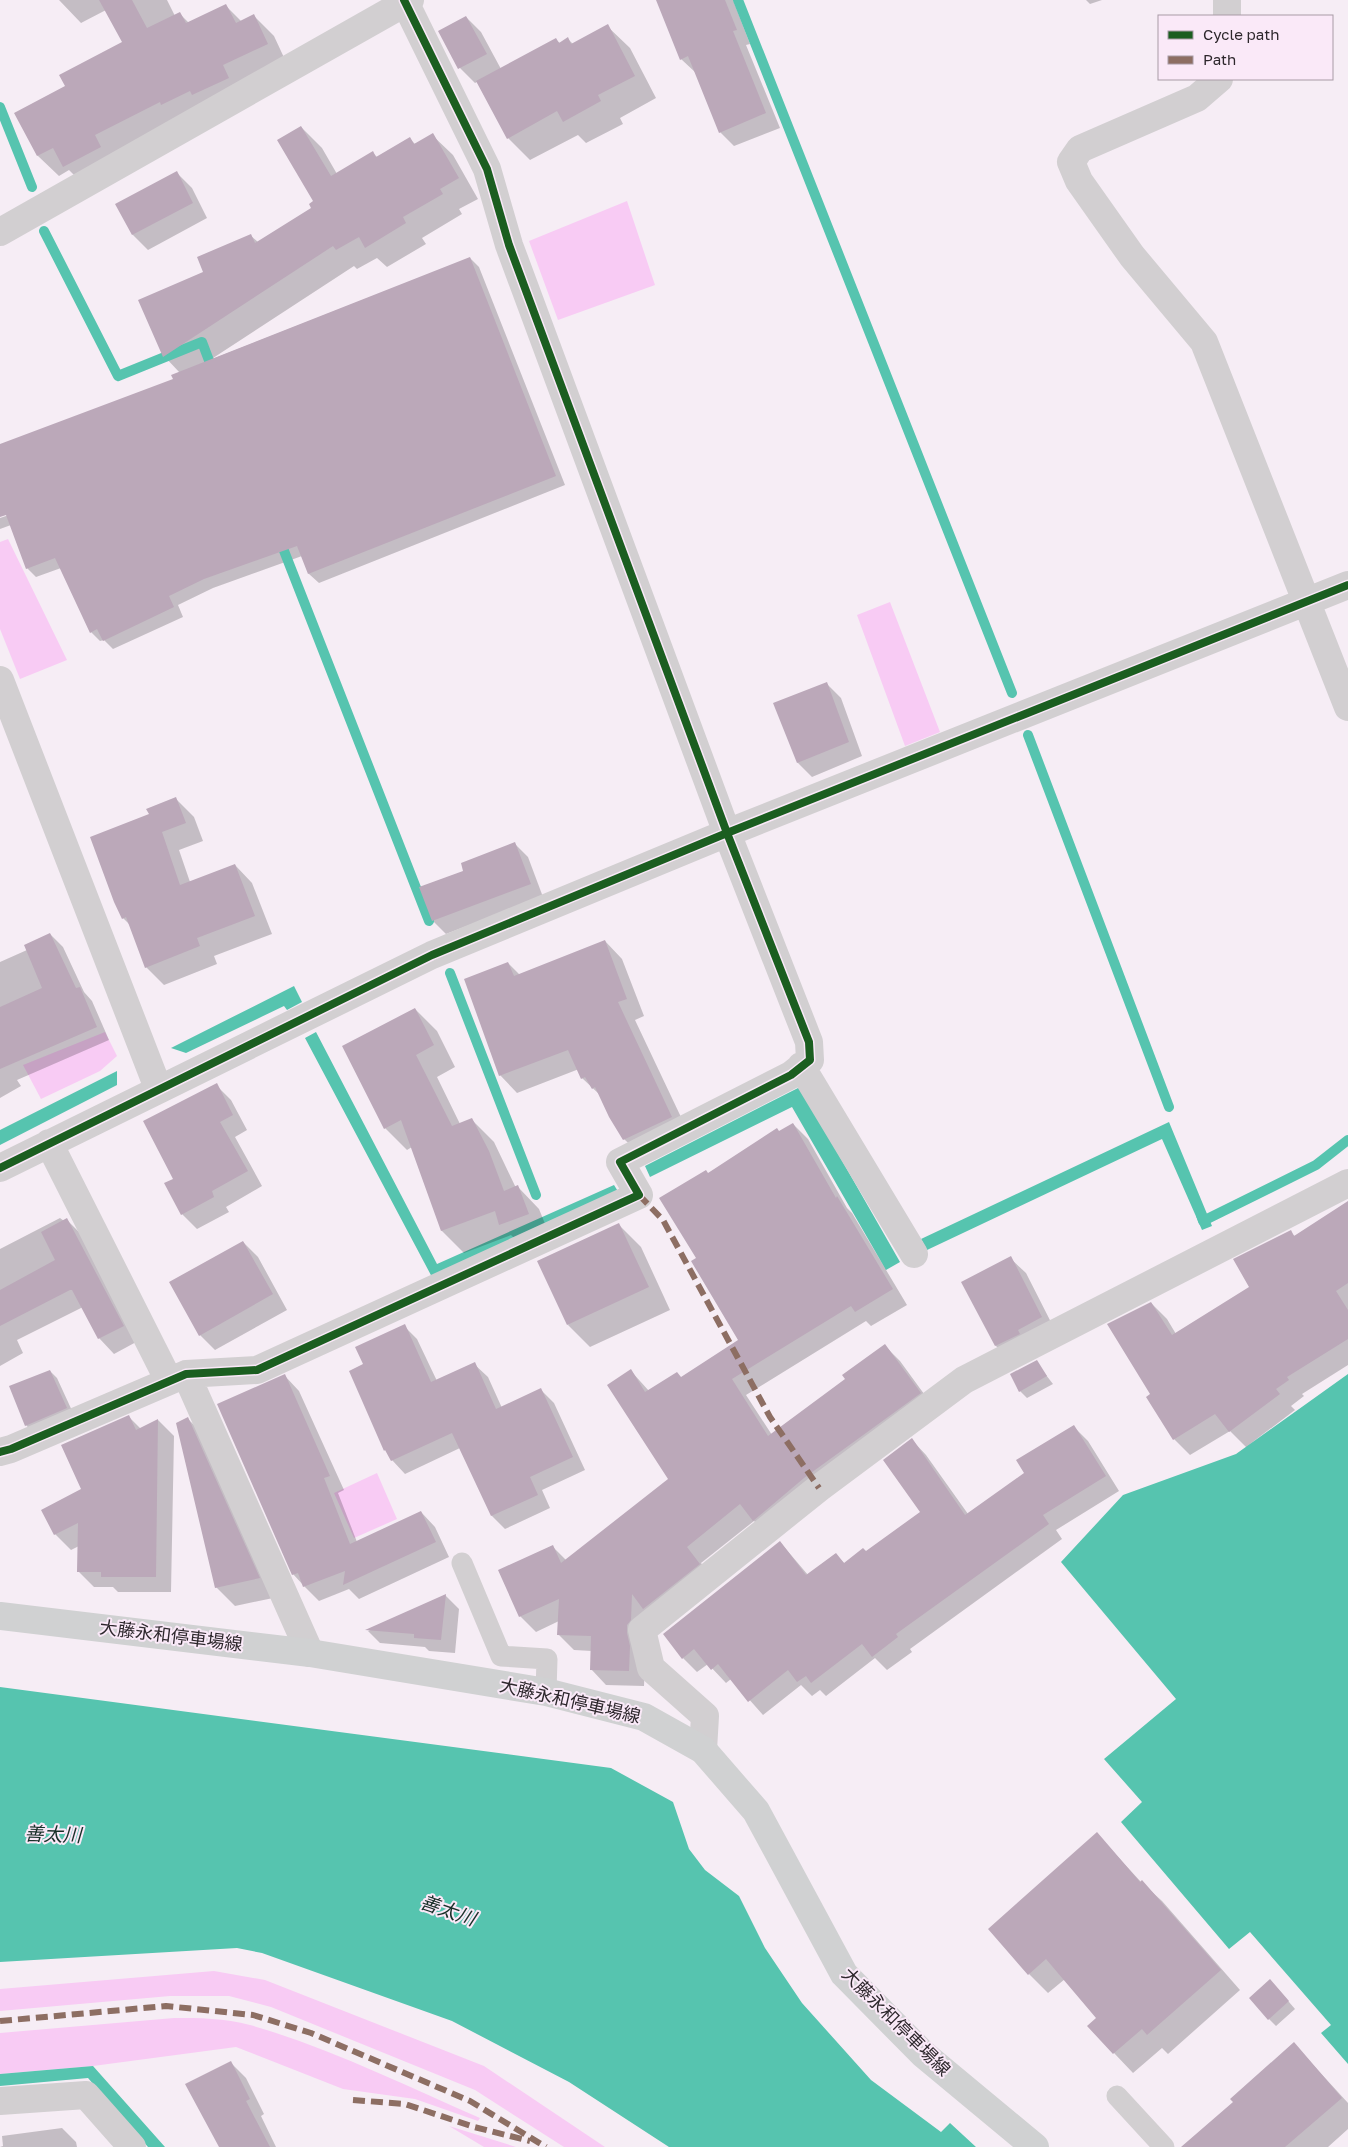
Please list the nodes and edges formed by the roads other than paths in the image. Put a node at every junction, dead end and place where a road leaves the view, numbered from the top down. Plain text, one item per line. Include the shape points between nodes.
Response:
1 (1227, 0) edge
2 (406, 1) edge
3 (1227, 15) edge
4 (1218, 80) edge
5 (0, 232) edge
6 (1348, 585) edge
7 (1306, 602) junction
8 (0, 680) edge
9 (1348, 707) edge
10 (7, 720) edge
11 (727, 833) junction
12 (801, 1066) junction
13 (158, 1088) junction
14 (49, 1143) junction
15 (0, 1168) edge
16 (1348, 1183) edge
17 (914, 1254) dead end
18 (178, 1377) junction
19 (0, 1452) edge
20 (462, 1563) dead end
21 (0, 1616) edge
22 (310, 1653) junction
23 (546, 1692) junction
24 (703, 1750) junction
25 (1117, 2096) dead end
26 (0, 2101) edge
27 (132, 2147) edge
28 (1035, 2147) edge
29 (1164, 2147) edge

1 - 3 street
2 - 5 street
2 - 11 street via 487,169 509,245
4 - 7 street via 1197,98 1080,149 1071,162 1079,181 1132,256 1204,342
6 - 7 street
7 - 9 street
7 - 11 street
8 - 10 street
10 - 13 street
11 - 12 street via 809,1042 810,1060
11 - 13 street via 432,955
12 - 17 street
12 - 18 street via 791,1075 620,1162 639,1196 257,1370
13 - 14 street
14 - 15 street
14 - 18 street
16 - 24 street via 964,1380 818,1488 642,1630 651,1668 705,1716
18 - 19 street
18 - 22 street
20 - 23 lane via 501,1656 547,1659
21 - 22 main road, 大藤永和停車場線
22 - 23 main road, 大藤永和停車場線
23 - 24 main road, 大藤永和停車場線 via 644,1717
24 - 28 main road, 大藤永和停車場線 via 756,1811 844,1974 923,2054
25 - 29 lane
26 - 27 street via 86,2094

